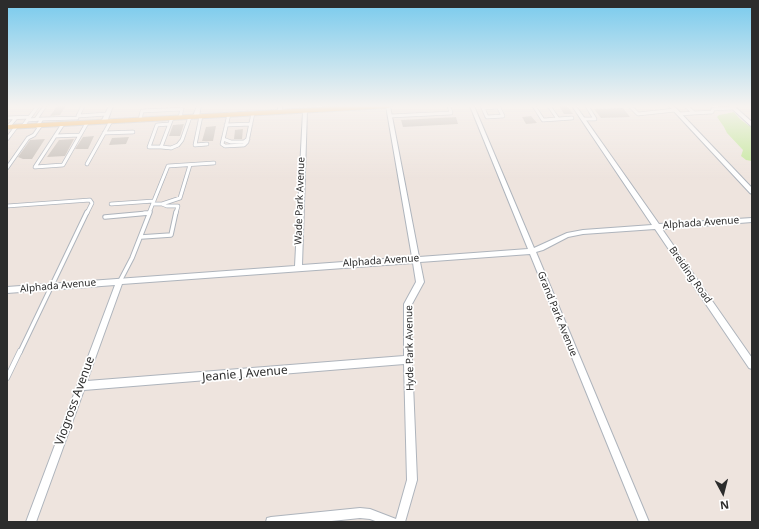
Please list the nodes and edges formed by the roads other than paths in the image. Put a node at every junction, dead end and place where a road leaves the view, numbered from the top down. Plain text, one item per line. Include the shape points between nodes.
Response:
1 (14, 131) edge
2 (36, 131) edge
3 (58, 131) edge
4 (83, 131) edge
5 (155, 131) edge
6 (169, 131) edge
7 (187, 131) edge
8 (195, 131) edge
9 (225, 131) edge
10 (250, 131) edge
11 (304, 131) edge
12 (393, 131) edge
13 (482, 131) edge
14 (591, 131) edge
15 (694, 131) edge
16 (133, 132) dead end
17 (104, 133) joint
18 (80, 135) junction
19 (55, 136) junction
20 (7, 139) edge
21 (206, 144) dead end
22 (161, 148) junction
23 (214, 163) dead end
24 (87, 164) dead end
25 (190, 165) junction
26 (7, 168) edge
27 (752, 192) edge
28 (153, 203) junction
29 (111, 204) dead end
30 (162, 204) junction
31 (7, 206) edge
32 (149, 213) junction
33 (105, 217) dead end
34 (752, 220) edge
35 (656, 226) junction
36 (141, 237) junction
37 (532, 250) junction
38 (417, 259) junction
39 (298, 267) junction
40 (120, 281) junction
41 (50, 287) junction
42 (7, 290) edge
43 (408, 360) junction
44 (752, 365) edge
45 (7, 378) edge
46 (82, 386) junction
47 (31, 522) edge
48 (271, 522) edge
49 (392, 522) edge
50 (400, 522) edge
51 (644, 522) edge

1 - 20 lane
2 - 26 lane
3 - 19 lane
4 - 18 lane
5 - 22 lane via 149,147
6 - 22 lane
7 - 22 lane via 178,145
8 - 21 lane via 195,145
9 - 10 lane via 223,139 231,142 244,142
11 - 39 street, Wade Park Avenue
12 - 38 street, Hyde Park Avenue
13 - 37 street, Grand Park Avenue
14 - 35 street, Breiding Road
15 - 27 street
16 - 17 lane
17 - 24 lane
18 - 19 lane
18 - 19 lane via 63,165 35,167
23 - 25 lane
25 - 28 lane via 168,166
25 - 30 lane via 180,198
28 - 29 lane
28 - 30 lane
28 - 32 lane
30 - 36 lane via 178,206 171,235
31 - 41 lane via 86,200 92,203
32 - 33 lane
32 - 36 lane
34 - 35 street, Alphada Avenue
35 - 37 street, Alphada Avenue via 567,234
35 - 44 street, Breiding Road
36 - 40 lane
37 - 38 street, Alphada Avenue
37 - 51 street, Grand Park Avenue
38 - 39 street, Alphada Avenue
38 - 43 street, Hyde Park Avenue via 420,282 408,304
39 - 40 street, Alphada Avenue
40 - 41 street, Alphada Avenue
40 - 46 street, Viogross Avenue
41 - 42 street, Alphada Avenue
41 - 45 lane
43 - 46 street, Jeanie J Avenue
43 - 50 street, Hyde Park Avenue via 412,480
46 - 47 street, Viogross Avenue
48 - 49 street via 360,513

